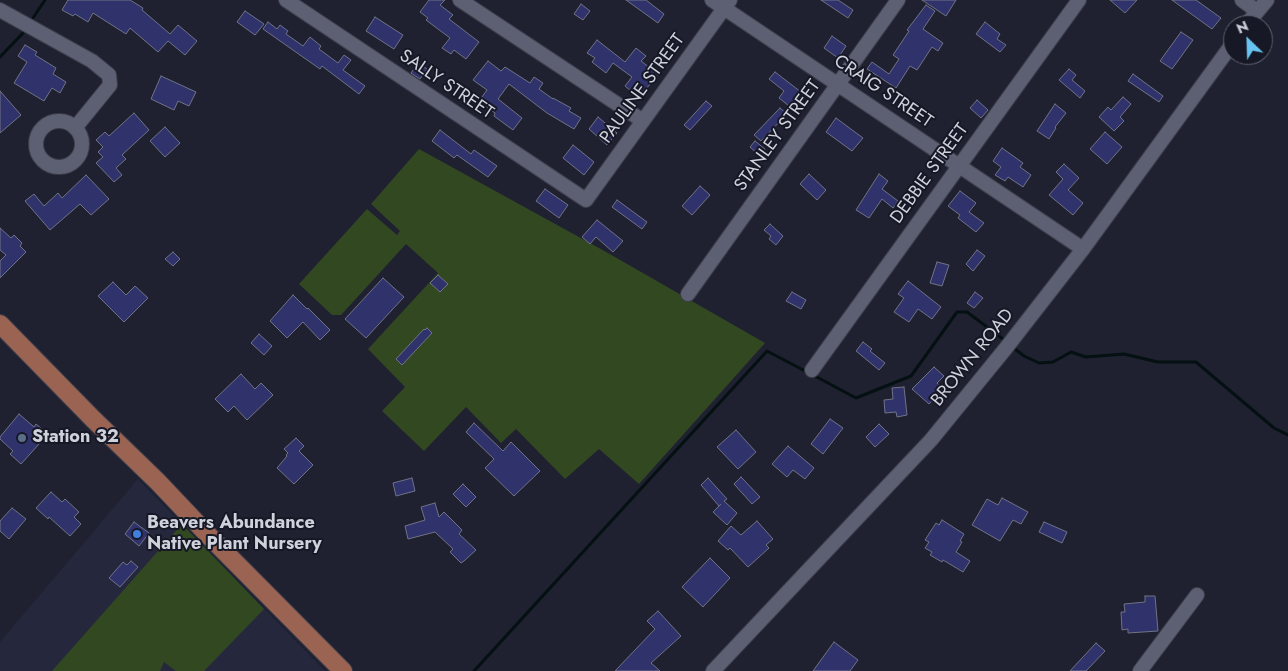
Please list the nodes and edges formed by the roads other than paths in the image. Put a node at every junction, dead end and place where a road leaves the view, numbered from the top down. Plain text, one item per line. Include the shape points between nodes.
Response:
1 (286, 0) edge
2 (460, 0) edge
3 (712, 0) edge
4 (898, 0) edge
5 (1078, 0) edge
6 (1242, 0) edge
7 (1267, 0) edge
8 (727, 4) edge
9 (0, 10) edge
10 (1257, 10) junction
11 (1253, 15) edge
12 (1223, 57) edge
13 (838, 84) junction
14 (643, 121) junction
15 (75, 128) dead end
16 (959, 166) junction
17 (586, 200) joint
18 (1083, 249) junction
19 (688, 294) dead end
20 (0, 324) edge
21 (812, 370) dead end
22 (1197, 595) dead end
23 (343, 671) edge
24 (713, 671) edge
25 (1140, 671) edge

1 - 17 street, SALLY STREET
2 - 14 street
3 - 8 street, CRAIG STREET
4 - 13 street, STANLEY STREET
5 - 16 street, DEBBIE STREET
6 - 10 street
7 - 10 street
8 - 13 street, CRAIG STREET
8 - 14 street, PAULINE STREET
9 - 15 street via 92,61 109,75 110,85
10 - 11 street
12 - 18 street, BROWN ROAD
13 - 16 street, CRAIG STREET
13 - 19 street, STANLEY STREET
14 - 17 street, PAULINE STREET
16 - 18 street, CRAIG STREET
16 - 21 street, DEBBIE STREET
18 - 24 street, BROWN ROAD via 931,440
20 - 23 main road
22 - 25 street

